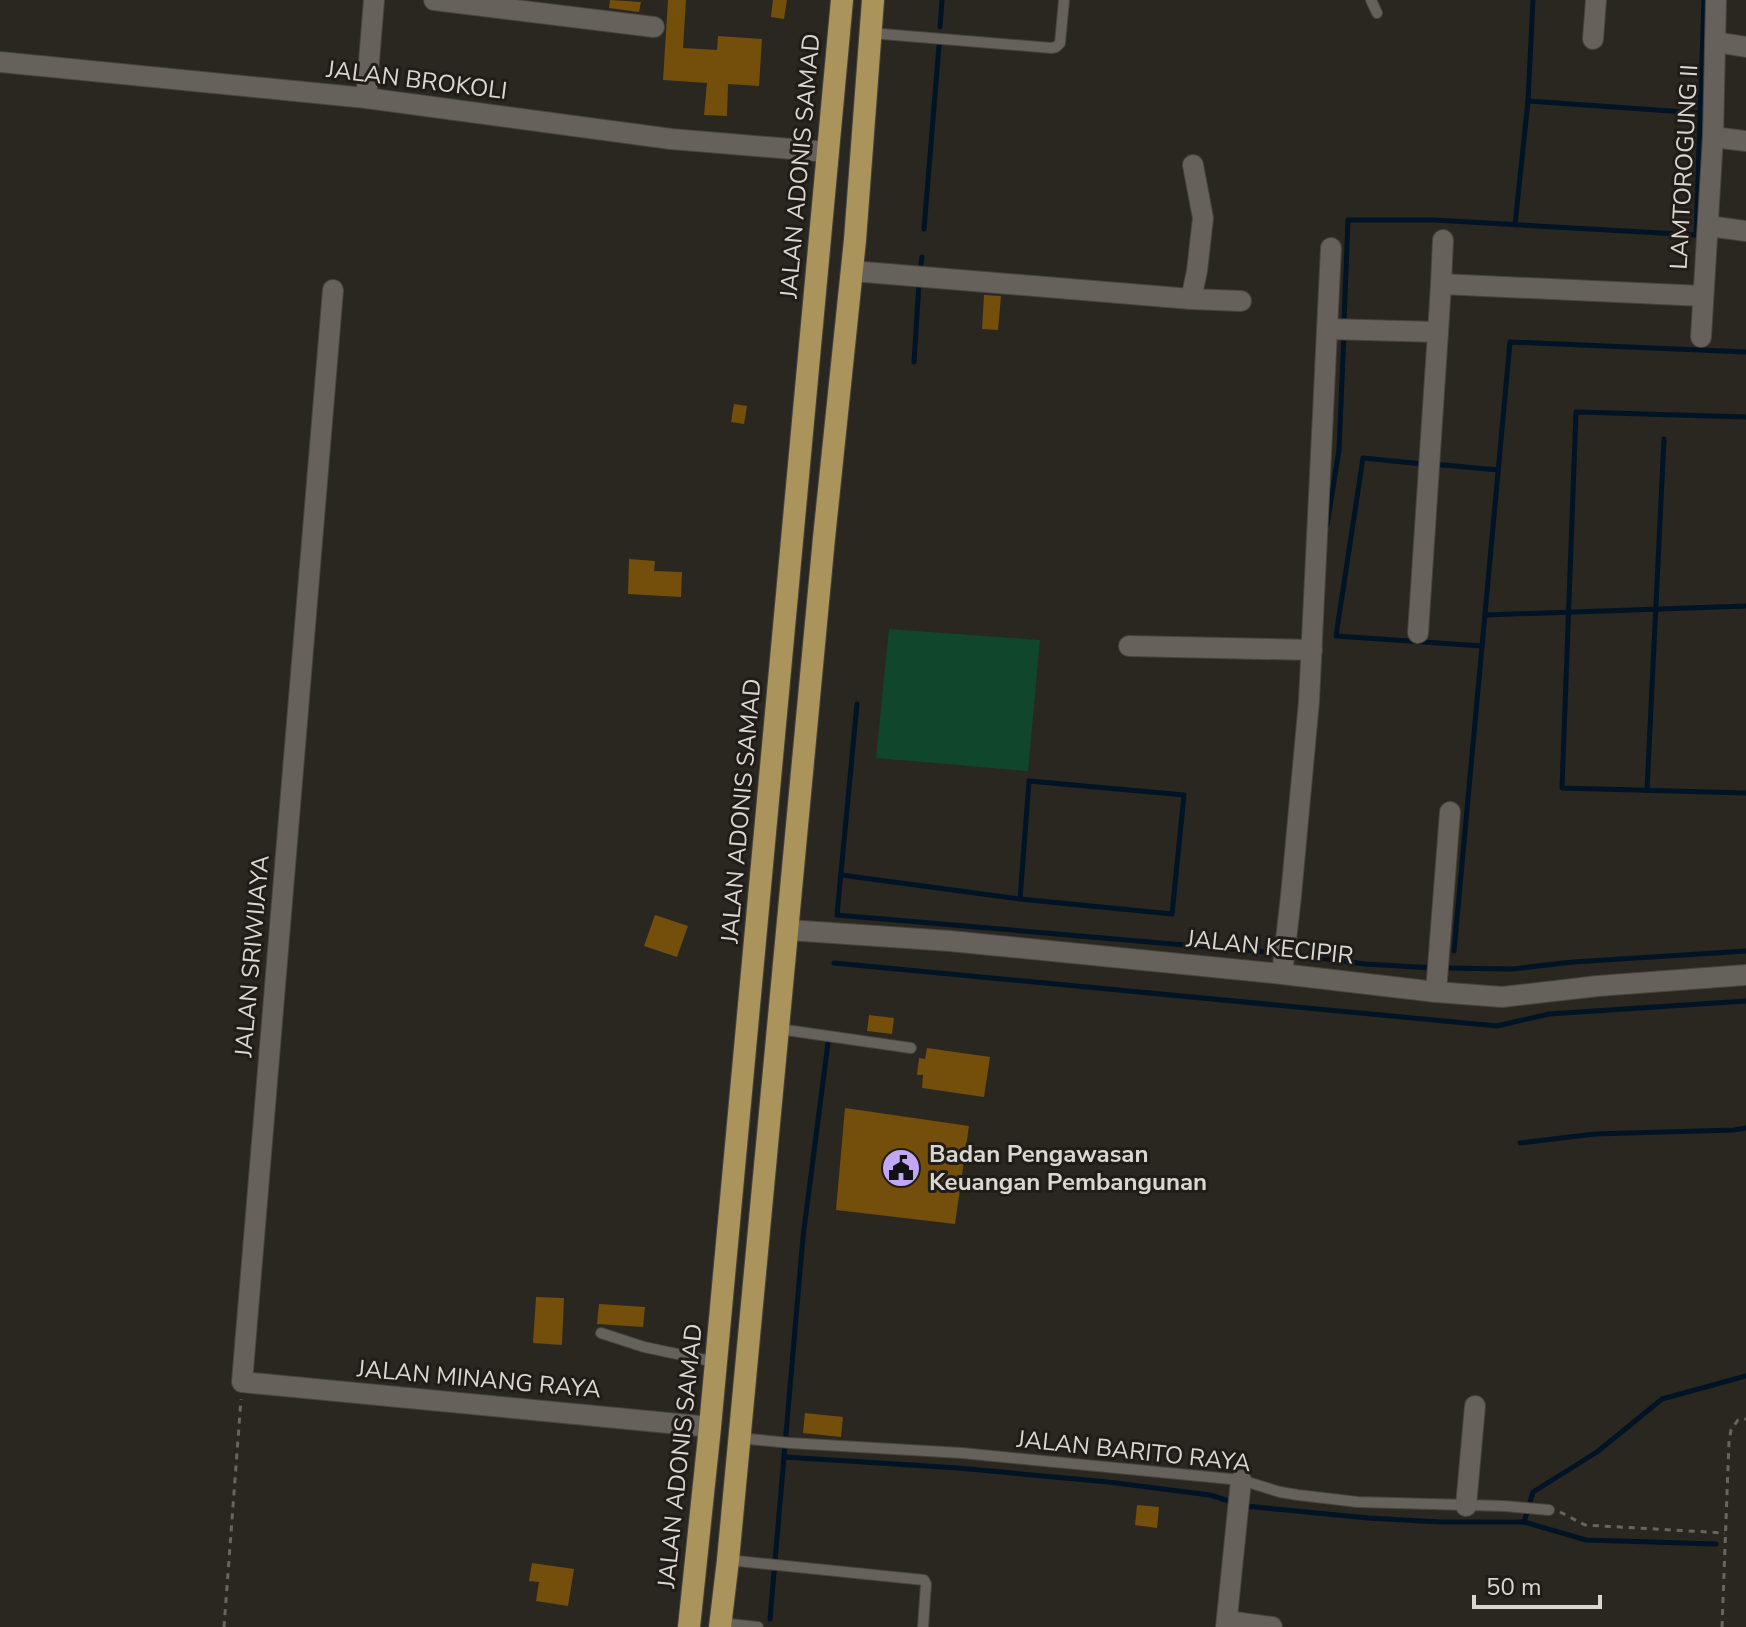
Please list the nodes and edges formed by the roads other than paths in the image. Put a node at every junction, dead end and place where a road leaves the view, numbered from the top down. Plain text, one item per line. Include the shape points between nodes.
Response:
1 (374, 0) edge
2 (434, 0) edge
3 (842, 0) edge
4 (873, 0) edge
5 (1064, 0) edge
6 (1371, 0) edge
7 (1596, 0) edge
8 (1716, 0) edge
9 (1377, 13) dead end
10 (654, 27) dead end
11 (870, 33) junction
12 (1593, 39) dead end
13 (1715, 42) junction
14 (1746, 47) edge
15 (0, 62) edge
16 (366, 98) junction
17 (1713, 137) junction
18 (1746, 141) edge
19 (827, 152) junction
20 (1193, 165) dead end
21 (1708, 226) junction
22 (1746, 231) edge
23 (1443, 240) dead end
24 (1331, 248) dead end
25 (852, 271) junction
26 (1441, 284) junction
27 (333, 290) dead end
28 (1703, 296) junction
29 (1191, 299) junction
30 (1241, 301) dead end
31 (1340, 328) junction
32 (1438, 332) junction
33 (1701, 337) dead end
34 (793, 535) junction
35 (824, 538) junction
36 (1418, 633) dead end
37 (1129, 646) dead end
38 (1312, 650) junction
39 (1450, 812) dead end
40 (788, 930) junction
41 (1283, 967) junction
42 (1437, 974) junction
43 (1746, 975) edge
44 (779, 1029) junction
45 (911, 1048) dead end
46 (601, 1333) dead end
47 (715, 1362) junction
48 (242, 1382) joint
49 (1475, 1406) dead end
50 (710, 1427) junction
51 (740, 1438) junction
52 (1241, 1480) junction
53 (1466, 1506) junction
54 (1549, 1510) road end
55 (728, 1560) junction
56 (690, 1624) edge
57 (1226, 1624) edge
58 (720, 1625) edge
59 (758, 1627) edge
60 (923, 1627) edge
61 (1272, 1627) edge

1 - 16 street
2 - 10 street
3 - 19 highway, JALAN ADONIS SAMAD
4 - 11 highway
5 - 11 lane via 1060,43 1051,48
6 - 9 lane
7 - 12 street
8 - 13 street, LAMTOROGUNG II
11 - 25 highway
13 - 14 street
13 - 17 street, LAMTOROGUNG II
15 - 16 street, JALAN BROKOLI
16 - 19 street, JALAN BROKOLI via 671,139
17 - 18 street
17 - 21 street, LAMTOROGUNG II
19 - 34 highway, JALAN ADONIS SAMAD
20 - 29 street via 1203,218
21 - 22 street
21 - 28 street, LAMTOROGUNG II
23 - 26 street
24 - 31 street
25 - 29 street
25 - 35 highway
26 - 28 street
26 - 32 street
27 - 48 street, JALAN SRIWIJAYA
28 - 33 street, LAMTOROGUNG II
29 - 30 street
31 - 32 street
31 - 38 street
32 - 36 street
34 - 35 highway
34 - 47 highway, JALAN ADONIS SAMAD
35 - 40 highway
37 - 38 street
38 - 41 street
39 - 42 street
40 - 41 street, JALAN KECIPIR
40 - 44 highway
41 - 42 street, JALAN KECIPIR
42 - 43 street, JALAN KECIPIR via 1502,997
44 - 45 lane
44 - 51 highway
46 - 47 lane
47 - 50 highway, JALAN ADONIS SAMAD
48 - 50 street, JALAN MINANG RAYA
49 - 53 street
50 - 56 highway, JALAN ADONIS SAMAD
51 - 52 lane, JALAN BARITO RAYA
51 - 55 highway
52 - 53 lane, JALAN BARITO RAYA via 1313,1497
52 - 57 street
53 - 54 lane, JALAN BARITO RAYA
55 - 58 highway
55 - 60 lane via 924,1580
56 - 58 highway
57 - 61 street
58 - 59 lane

